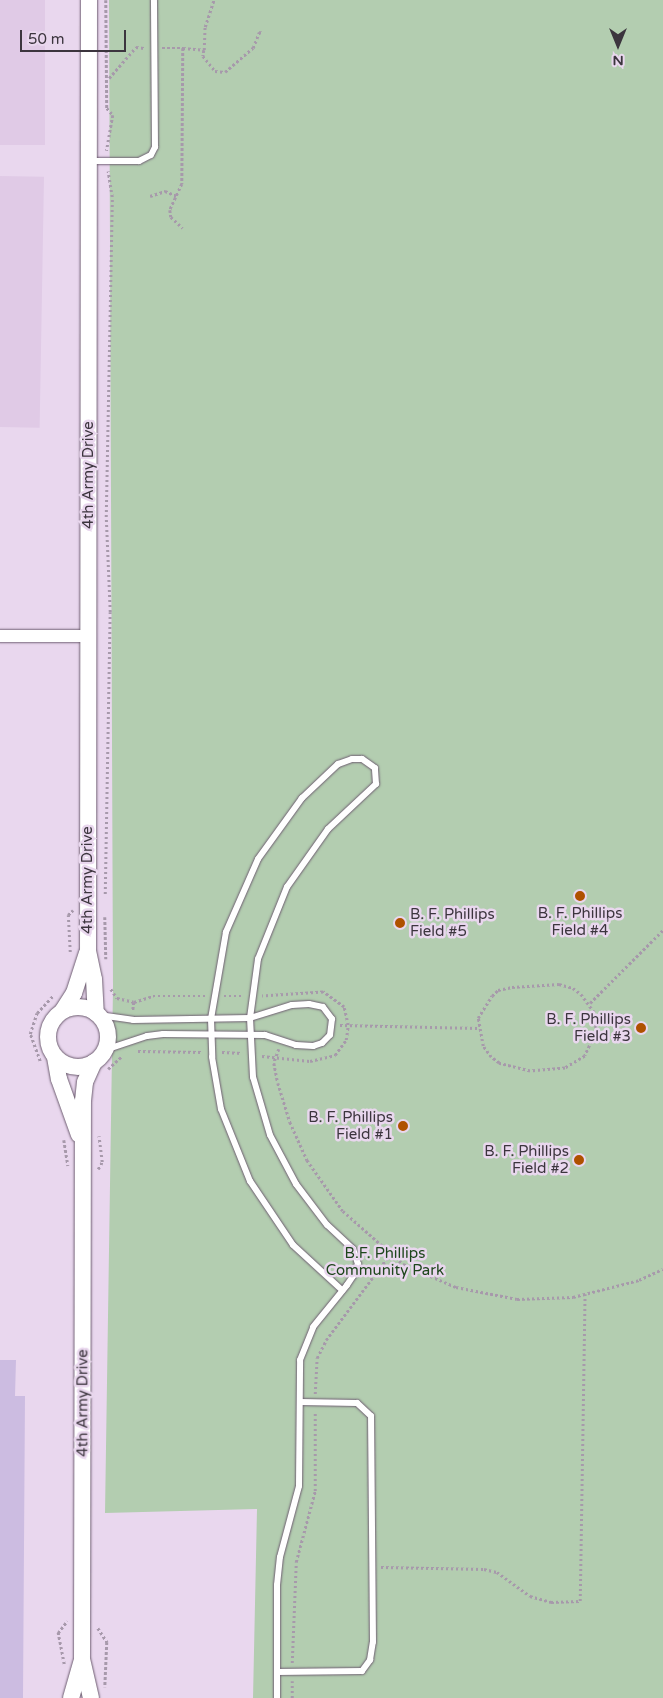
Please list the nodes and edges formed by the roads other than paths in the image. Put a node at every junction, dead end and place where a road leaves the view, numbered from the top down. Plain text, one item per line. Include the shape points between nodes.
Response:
1 (89, 0) edge
2 (154, 0) edge
3 (89, 161) junction
4 (0, 636) edge
5 (89, 636) junction
6 (88, 951) junction
7 (64, 1010) junction
8 (98, 1014) junction
9 (250, 1018) junction
10 (211, 1019) junction
11 (211, 1034) junction
12 (251, 1035) junction
13 (105, 1050) junction
14 (48, 1060) junction
15 (94, 1062) junction
16 (83, 1146) junction
17 (342, 1290) junction
18 (300, 1402) junction
19 (82, 1660) junction
20 (277, 1672) junction
21 (98, 1696) edge
22 (71, 1698) edge
23 (277, 1698) edge

1 - 3 street, 4th Army Drive
2 - 3 lane via 155,147 151,154 139,161
3 - 5 street, 4th Army Drive
4 - 5 street
5 - 6 street, 4th Army Drive
6 - 7 street, 4th Army Drive via 74,993
6 - 8 street, 4th Army Drive
7 - 8 street via 86,1007
7 - 14 street, 4th Army Drive via 56,1015 48,1031
8 - 10 lane via 133,1020
8 - 13 street, 4th Army Drive via 108,1032
9 - 10 lane
9 - 10 lane via 258,959 287,887 328,829 376,784 375,768 362,759 338,764 319,780 286,817 258,859 226,932
9 - 12 lane
9 - 12 lane via 292,1005 315,1004 327,1010 333,1024 330,1035 318,1045 301,1046 269,1036
10 - 11 lane
11 - 12 lane
11 - 13 lane via 147,1036
11 - 17 lane via 221,1109 250,1181 293,1245
12 - 17 lane via 255,1088 279,1154 315,1211 356,1253 357,1268
13 - 15 street, 4th Army Drive
14 - 15 street via 77,1067
14 - 16 street, 4th Army Drive via 59,1079
15 - 16 street, 4th Army Drive via 84,1093
16 - 19 street, 4th Army Drive
17 - 18 lane via 305,1340 300,1360
18 - 20 lane via 299,1486 280,1557 277,1585
18 - 20 lane via 357,1403 371,1416 373,1642 370,1660 362,1671
19 - 21 street, 4th Army Drive
19 - 22 street, 4th Army Drive
20 - 23 lane

